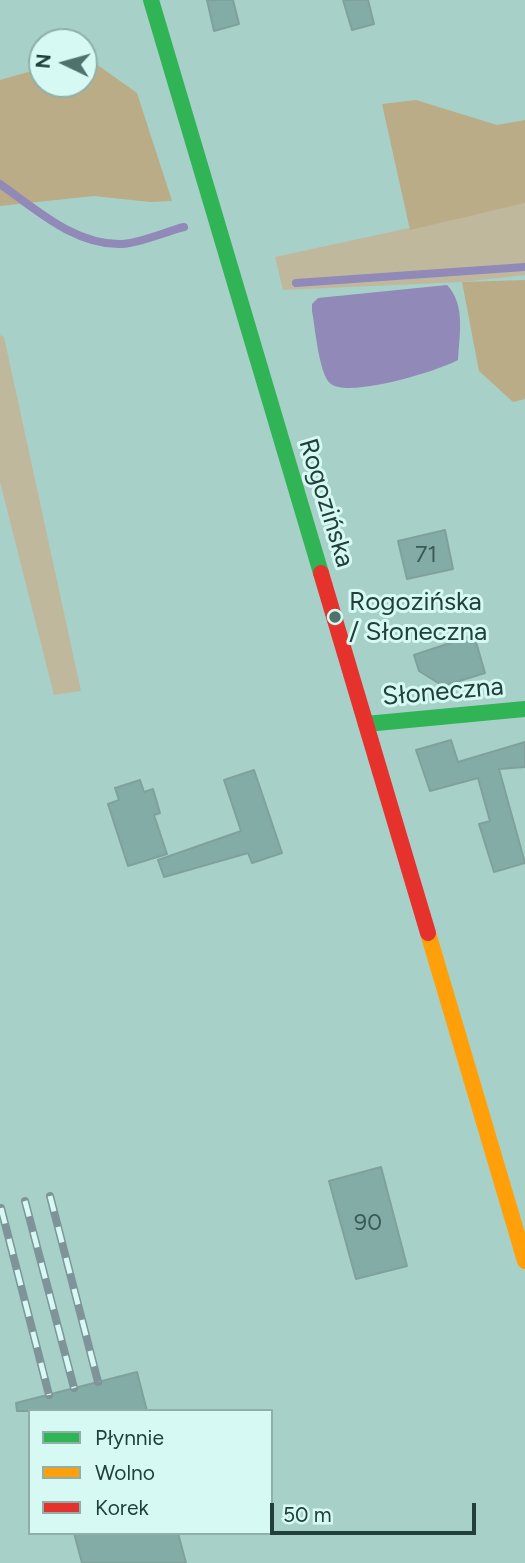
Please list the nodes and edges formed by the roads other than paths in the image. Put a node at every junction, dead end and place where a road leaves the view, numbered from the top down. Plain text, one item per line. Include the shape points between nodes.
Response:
1 (151, 0) edge
2 (525, 709) edge
3 (366, 724) junction
4 (525, 1261) edge

1 - 3 street, Rogozińska
2 - 3 street, Słoneczna
3 - 4 street, Rogozińska

